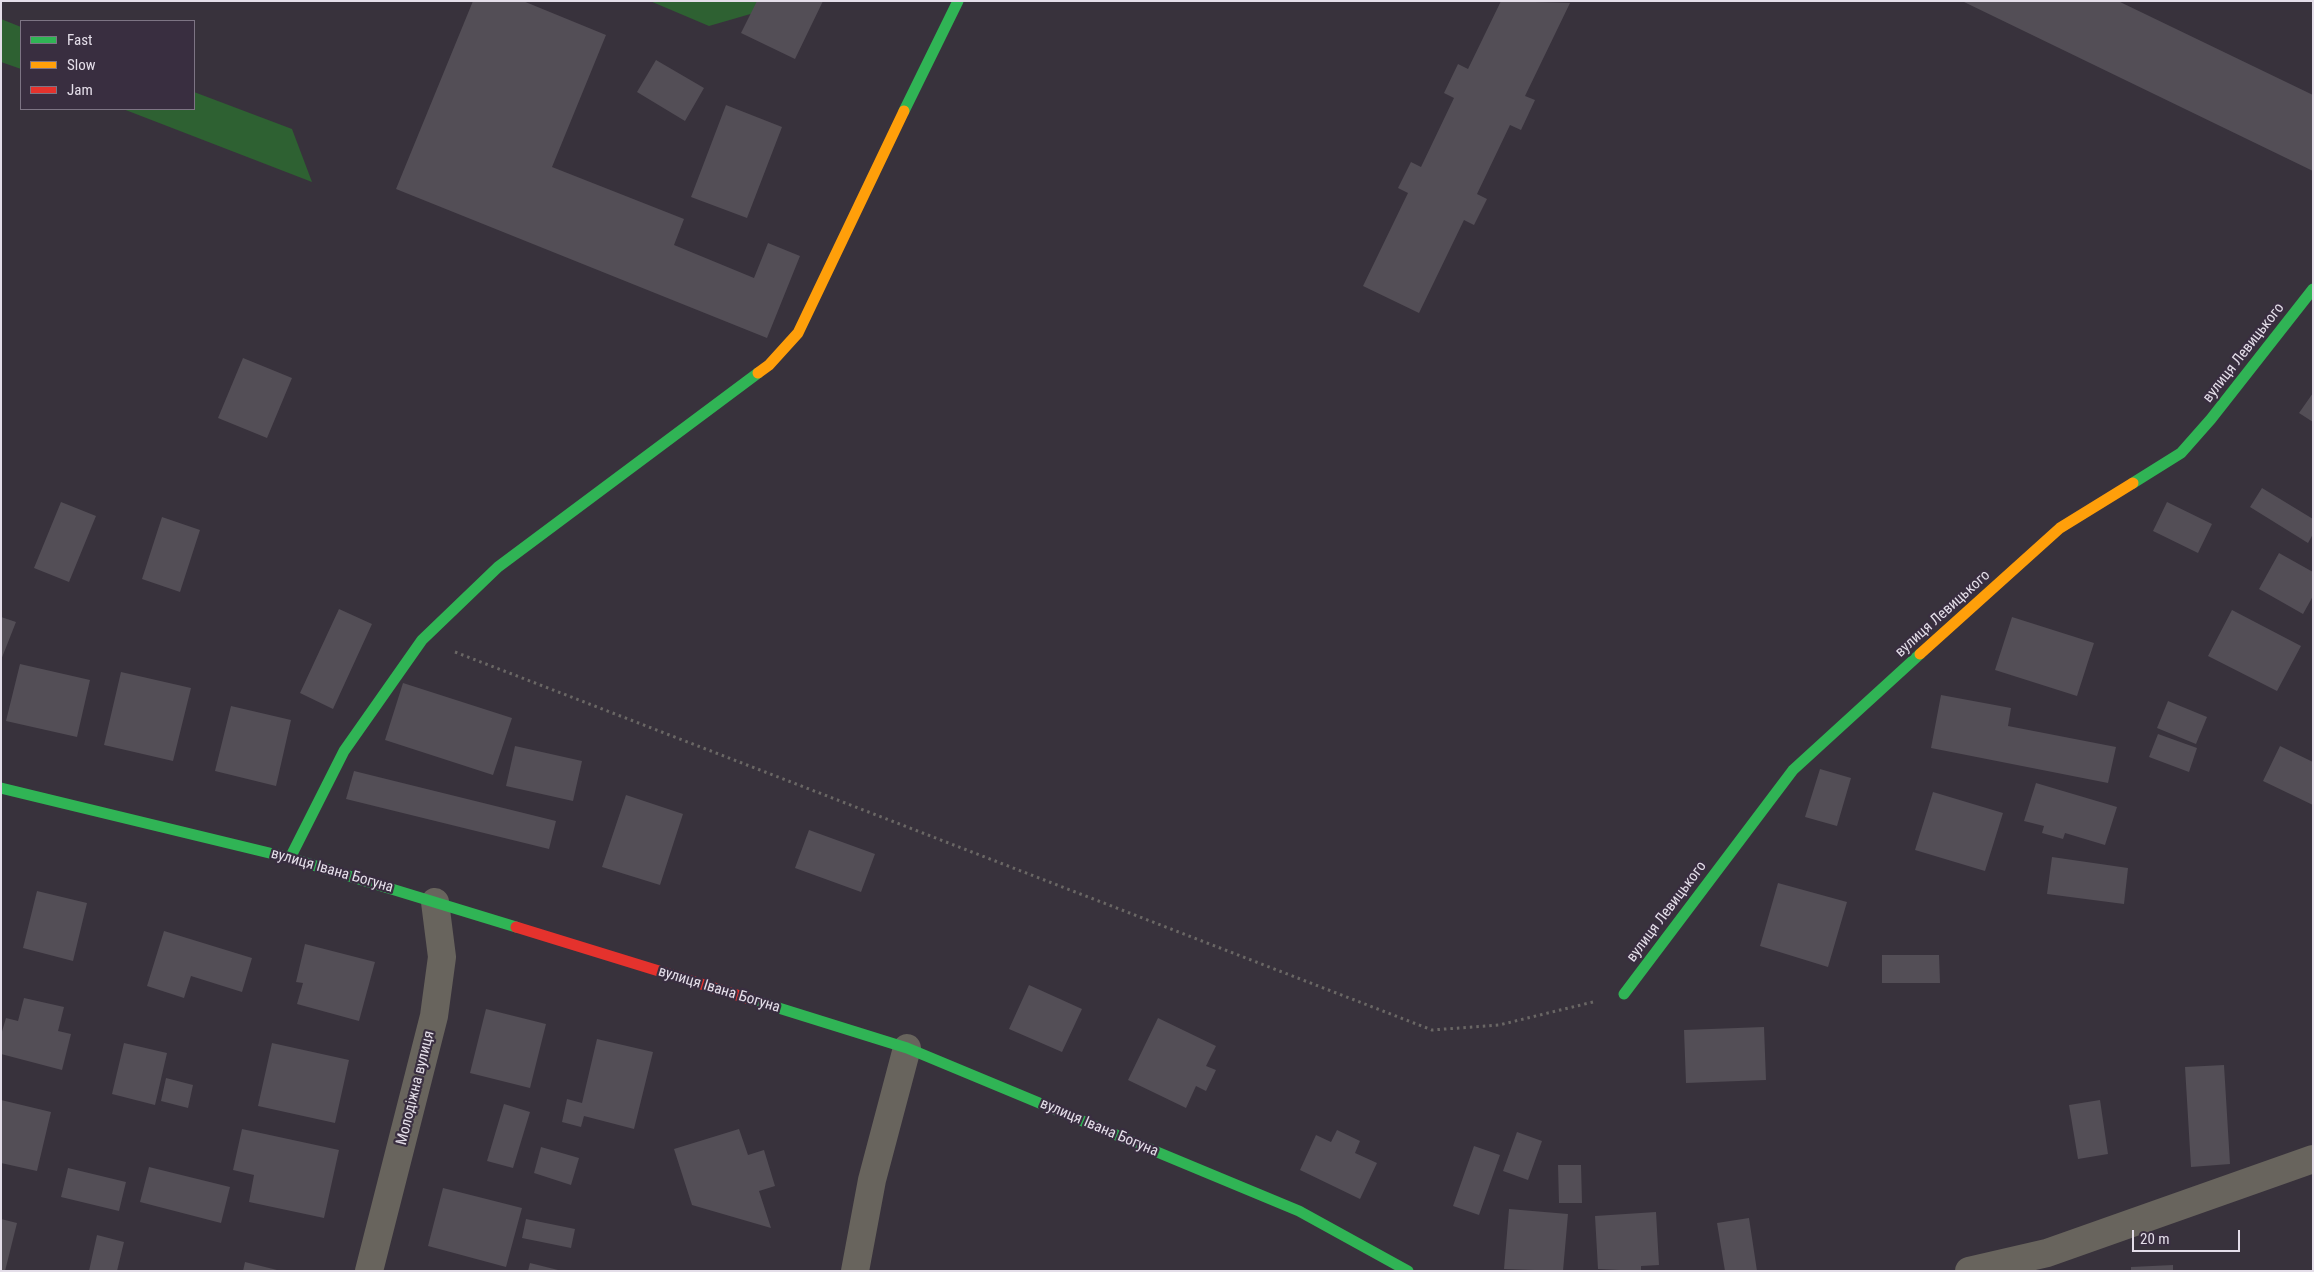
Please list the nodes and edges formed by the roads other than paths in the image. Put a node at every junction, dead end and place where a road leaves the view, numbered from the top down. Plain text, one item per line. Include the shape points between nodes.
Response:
1 (958, 1) edge
2 (2313, 289) edge
3 (1, 788) edge
4 (290, 858) junction
5 (435, 902) junction
6 (1624, 994) road end
7 (907, 1048) junction
8 (2313, 1160) edge
9 (369, 1271) edge
10 (855, 1271) edge
11 (1408, 1271) edge
12 (1969, 1271) edge

1 - 4 street via 798,333 769,366 498,568 422,640 344,751
2 - 6 street, вулиця Левицького via 2212,420 2181,453 2060,528 1793,770
3 - 4 street, вулиця Івана Богуна
4 - 5 street, вулиця Івана Богуна
5 - 7 street, вулиця Івана Богуна
5 - 9 street, Молодіжна вулиця via 442,958 434,1016
7 - 10 street via 872,1180
7 - 11 street, вулиця Івана Богуна via 1299,1211
8 - 12 street via 2047,1253

